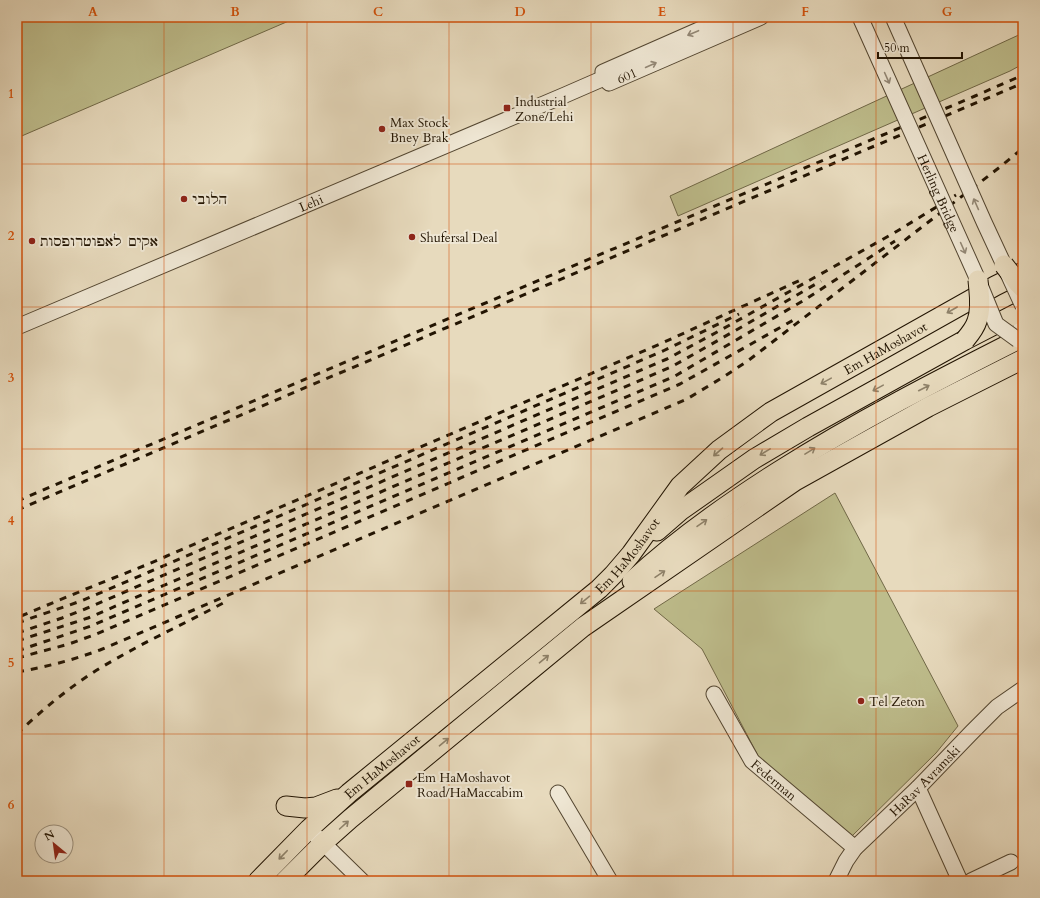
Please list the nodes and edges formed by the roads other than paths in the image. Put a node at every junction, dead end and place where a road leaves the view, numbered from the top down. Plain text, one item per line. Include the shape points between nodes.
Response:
1 (728, 17) edge
2 (762, 17) edge
3 (860, 17) edge
4 (893, 17) edge
5 (604, 78) junction
6 (1004, 265) junction
7 (1023, 272) edge
8 (978, 280) junction
9 (1023, 288) edge
10 (1023, 306) edge
11 (1023, 310) edge
12 (1023, 316) edge
13 (996, 324) junction
14 (17, 327) edge
15 (1021, 339) edge
16 (965, 340) junction
17 (1023, 359) edge
18 (631, 554) junction
19 (583, 627) junction
20 (1023, 689) edge
21 (714, 694) dead end
22 (918, 788) junction
23 (349, 793) junction
24 (558, 793) dead end
25 (286, 806) dead end
26 (309, 829) junction
27 (323, 843) junction
28 (855, 848) junction
29 (1011, 862) dead end
30 (258, 881) edge
31 (285, 881) edge
32 (362, 881) edge
33 (610, 881) edge
34 (836, 881) edge
35 (960, 881) edge
36 (971, 881) edge

1 -> 5 street, 601 via 603,72
5 -> 2 street, 601 via 609,83
3 -> 8 street, Herling Bridge, bridge
6 -> 4 street, bridge
5 - 14 street, Lehi
6 - 9 main road, bridge
6 - 10 street, bridge
7 -> 18 main road, Em HaMoshavot via 771,412 720,450 680,486
8 - 13 street, Herling Bridge, bridge
8 - 16 main road, bridge via 978,321
11 - 13 main road
12 - 15 street
13 - 15 street, bridge
13 - 16 main road, bridge
19 -> 15 main road via 671,547 745,492 887,407
16 -> 18 main road via 760,455 680,511
19 -> 17 main road, Em HaMoshavot via 795,481
18 -> 23 main road, Em HaMoshavot via 598,589
27 -> 19 main road, Em HaMoshavot
20 - 22 street, HaRav Avramski via 997,707
21 - 28 street, Federman via 752,761
22 - 28 street, HaRav Avramski
22 - 35 street
23 - 25 main road via 316,807
23 - 26 main road, Em HaMoshavot
24 - 33 street
26 - 27 street
26 -> 30 main road, Em HaMoshavot
27 - 31 main road, Em HaMoshavot
27 - 32 street
28 - 34 street, HaRav Avramski
29 - 36 street

